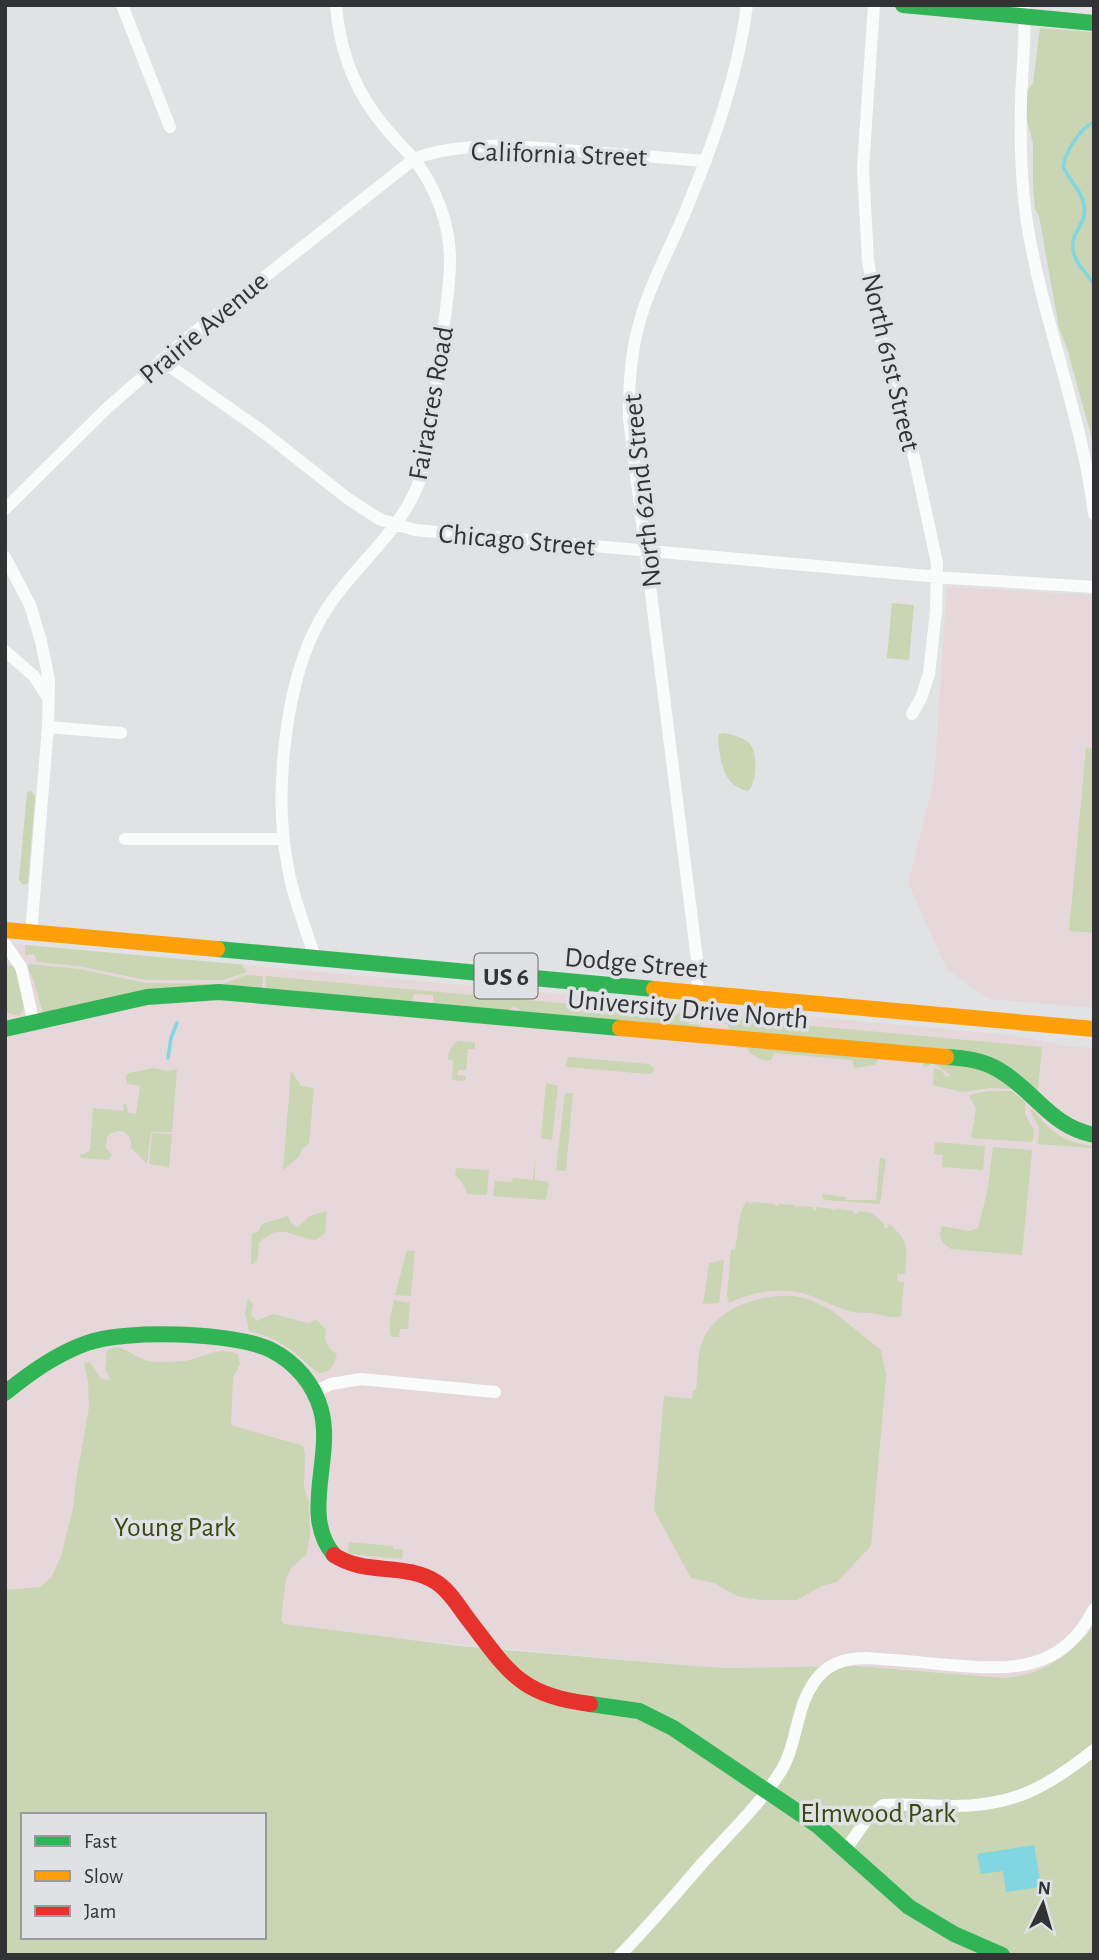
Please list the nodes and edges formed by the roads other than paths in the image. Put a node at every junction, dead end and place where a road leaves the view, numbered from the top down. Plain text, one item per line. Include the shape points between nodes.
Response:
1 (122, 5) edge
2 (336, 5) edge
3 (747, 5) edge
4 (874, 5) edge
5 (903, 5) edge
6 (1024, 11) edge
7 (1094, 23) edge
8 (170, 127) dead end
9 (414, 159) junction
10 (706, 161) junction
11 (161, 360) junction
12 (5, 509) edge
13 (1094, 514) edge
14 (395, 524) junction
15 (646, 551) junction
16 (5, 557) edge
17 (937, 577) junction
18 (1094, 587) edge
19 (5, 651) edge
20 (50, 701) junction
21 (912, 714) dead end
22 (48, 727) junction
23 (121, 733) dead end
24 (125, 839) dead end
25 (284, 839) junction
26 (5, 930) edge
27 (31, 933) junction
28 (5, 944) edge
29 (315, 958) junction
30 (697, 994) junction
31 (34, 1023) junction
32 (5, 1029) edge
33 (1094, 1029) edge
34 (1094, 1135) edge
35 (314, 1392) junction
36 (495, 1392) dead end
37 (5, 1394) edge
38 (1094, 1609) edge
39 (1094, 1750) edge
40 (767, 1790) junction
41 (846, 1849) junction
42 (620, 1955) edge
43 (1002, 1955) edge

1 - 8 street
2 - 9 street, Fairacres Road via 340,39 358,88 381,123
3 - 10 street, North 62nd Street via 734,71
4 - 17 street, North 61st Street via 863,168 868,260 881,339 915,461
5 - 6 main road
6 - 7 main road
6 - 13 street via 1020,136 1027,220 1040,293 1087,470
9 - 10 street, California Street via 502,145
9 - 11 street, Prairie Avenue
9 - 14 street, Fairacres Road via 443,213 450,268 424,463 413,496
10 - 15 street, North 62nd Street via 646,300 632,355 629,419
11 - 12 street, Prairie Avenue
11 - 14 street, Chicago Street via 347,498
14 - 15 street, Chicago Street via 415,530
14 - 25 street, Fairacres Road via 338,591 306,652 285,749
15 - 17 street, Chicago Street
15 - 30 street, North 62nd Street via 698,967
16 - 20 street via 37,626
17 - 18 street, Chicago Street
17 - 21 street, North 61st Street via 929,674
19 - 20 street via 34,676
20 - 22 street
22 - 23 street
22 - 27 street
24 - 25 street
25 - 29 street, Fairacres Road via 292,886
26 - 27 main road, Dodge Street / US 6
27 - 29 main road, Dodge Street / US 6
28 - 31 street via 23,973
29 - 30 main road, Dodge Street / US 6
30 - 33 main road, Dodge Street / US 6
31 - 32 main road, University Drive North
31 - 34 main road, University Drive North via 147,997 219,992 971,1059 1009,1075 1068,1127
35 - 36 street via 361,1379
35 - 37 main road via 291,1363 261,1346 135,1333 93,1340 58,1354
35 - 40 main road via 325,1434 319,1529 332,1553 348,1563 421,1573 440,1585 528,1687 550,1697 616,1705 649,1715
38 - 40 street via 1064,1648 1027,1665 992,1668 867,1658 832,1665 808,1694 788,1759
39 - 41 street via 1061,1776 1007,1801 972,1806 883,1805
40 - 41 main road
40 - 42 street
41 - 43 main road via 920,1916

